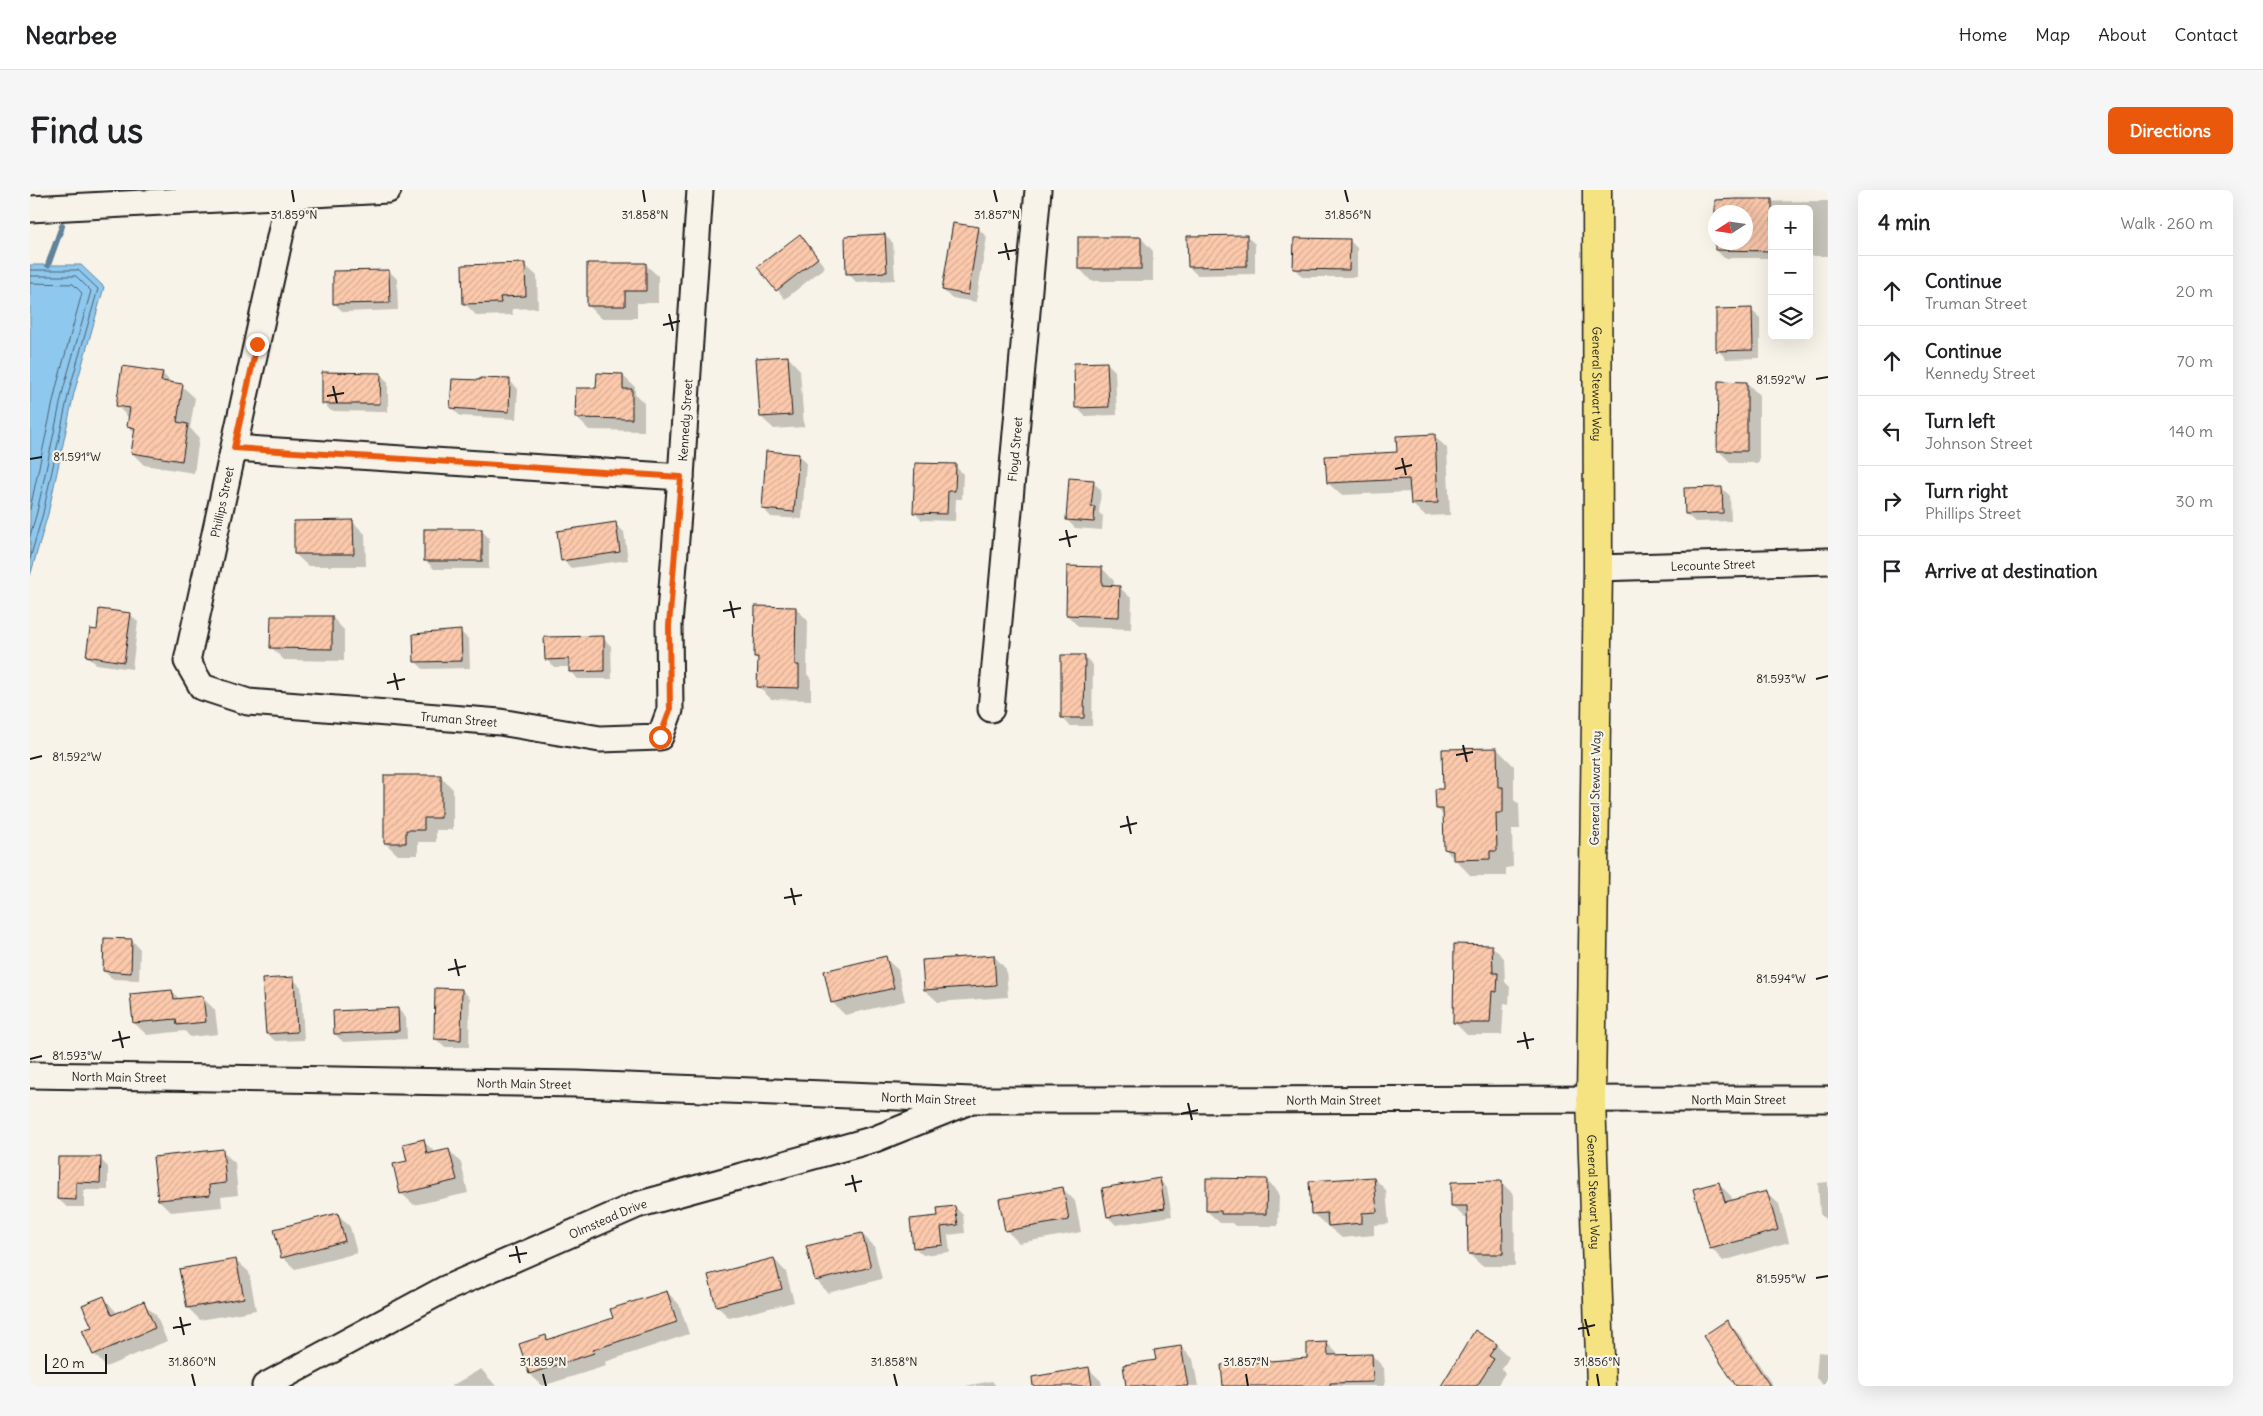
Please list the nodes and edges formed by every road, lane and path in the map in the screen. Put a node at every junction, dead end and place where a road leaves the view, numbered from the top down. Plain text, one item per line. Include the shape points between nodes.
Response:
1 (388, 190) edge
2 (700, 190) edge
3 (1038, 190) edge
4 (1597, 190) edge
5 (289, 196) junction
6 (30, 209) edge
7 (234, 448) junction
8 (681, 477) junction
9 (1828, 561) edge
10 (1598, 568) junction
11 (670, 682) joint
12 (202, 687) joint
13 (991, 709) dead end
14 (30, 1075) edge
15 (1591, 1099) junction
16 (1828, 1099) edge
17 (972, 1100) junction
18 (265, 1386) edge
19 (1602, 1386) edge

1 - 5 street
2 - 8 street, Kennedy Street
3 - 13 street, Floyd Street
4 - 10 main road, General Stewart Way
5 - 6 street
5 - 7 street, Phillips Street
7 - 8 street
7 - 12 street, Phillips Street via 187,661
8 - 11 street, Kennedy Street via 669,626
9 - 10 street, Lecounte Street
10 - 15 main road, General Stewart Way
11 - 12 street, Truman Street via 670,710 660,737 600,739 500,722 248,702
14 - 17 street, North Main Street via 577,1084
15 - 16 street, North Main Street
15 - 17 street, North Main Street
15 - 19 main road, General Stewart Way
17 - 18 street, Olmstead Drive via 875,1139 637,1205 445,1289

